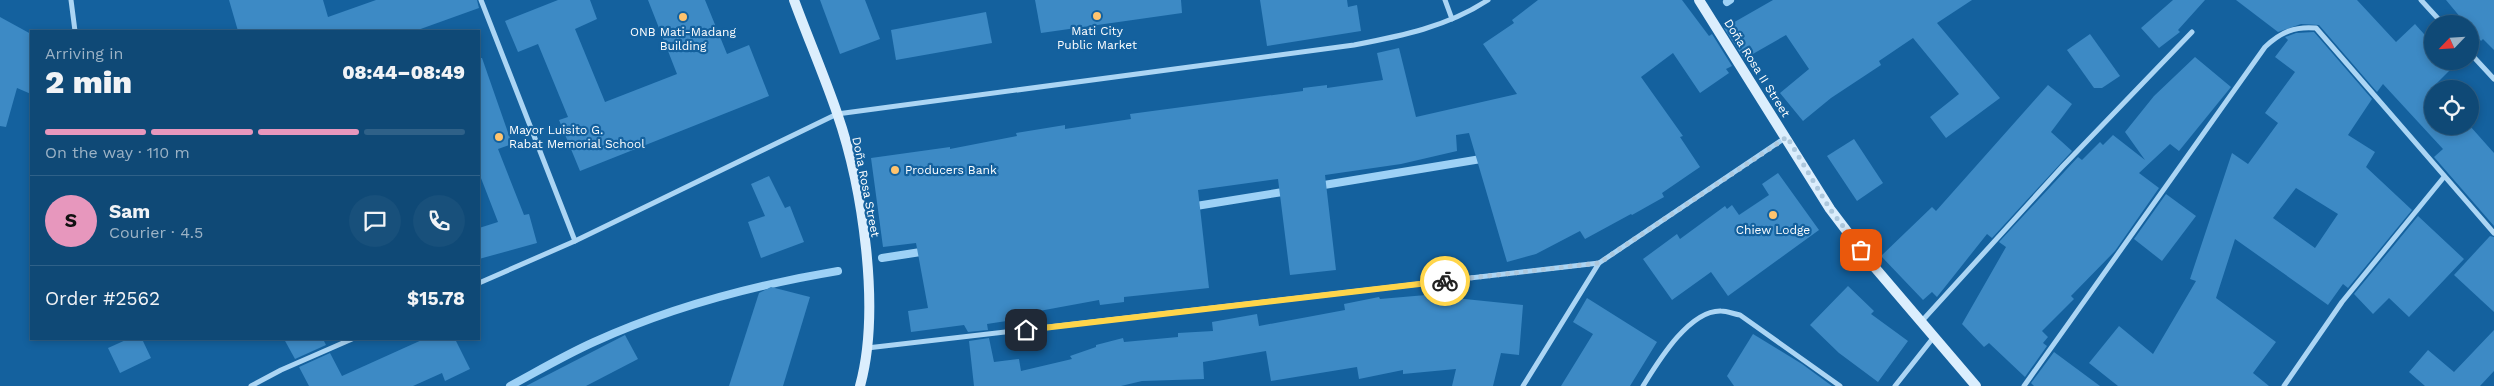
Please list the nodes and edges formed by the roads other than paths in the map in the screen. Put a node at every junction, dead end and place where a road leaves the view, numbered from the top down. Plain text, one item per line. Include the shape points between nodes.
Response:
1 (71, 0) edge
2 (481, 0) edge
3 (794, 0) edge
4 (1446, 0) edge
5 (1488, 0) edge
6 (1699, 0) edge
7 (2421, 0) edge
8 (2435, 15) edge
9 (1452, 19) junction
10 (75, 30) edge
11 (2192, 32) dead end
12 (2479, 63) edge
13 (2494, 79) edge
14 (837, 114) junction
15 (1787, 137) junction
16 (2444, 177) junction
17 (2494, 233) edge
18 (575, 241) junction
19 (1599, 263) junction
20 (480, 283) edge
21 (1921, 323) junction
22 (1933, 338) junction
23 (350, 340) edge
24 (867, 348) junction
25 (251, 386) edge
26 (860, 386) edge
27 (1523, 386) edge
28 (1643, 386) edge
29 (1840, 386) edge
30 (1895, 386) edge
31 (1976, 386) edge
32 (2024, 386) edge
33 (2284, 386) edge

1 - 10 street
2 - 18 street
3 - 14 main road, Doña Rosa Street
4 - 9 street
5 - 9 street
6 - 15 main road, Doña Rosa II Street
7 - 8 street
9 - 14 street via 1417,32 1354,45
11 - 21 street via 2063,166
12 - 13 street
14 - 18 street
14 - 24 main road, Doña Rosa Street via 854,184 867,264
15 - 19 street
15 - 21 main road, Doña Rosa II Street via 1830,209
16 - 17 street
16 - 32 street via 2316,28 2301,26 2277,36 2265,46
16 - 33 street via 2342,302
18 - 20 street
19 - 24 street
19 - 27 street
21 - 22 main road, Doña Rosa II Street
22 - 30 street
22 - 31 main road, Doña Rosa II Street
23 - 25 street
24 - 26 main road, Doña Rosa Street
28 - 29 street via 1671,345 1689,326 1706,314 1721,311 1740,315

